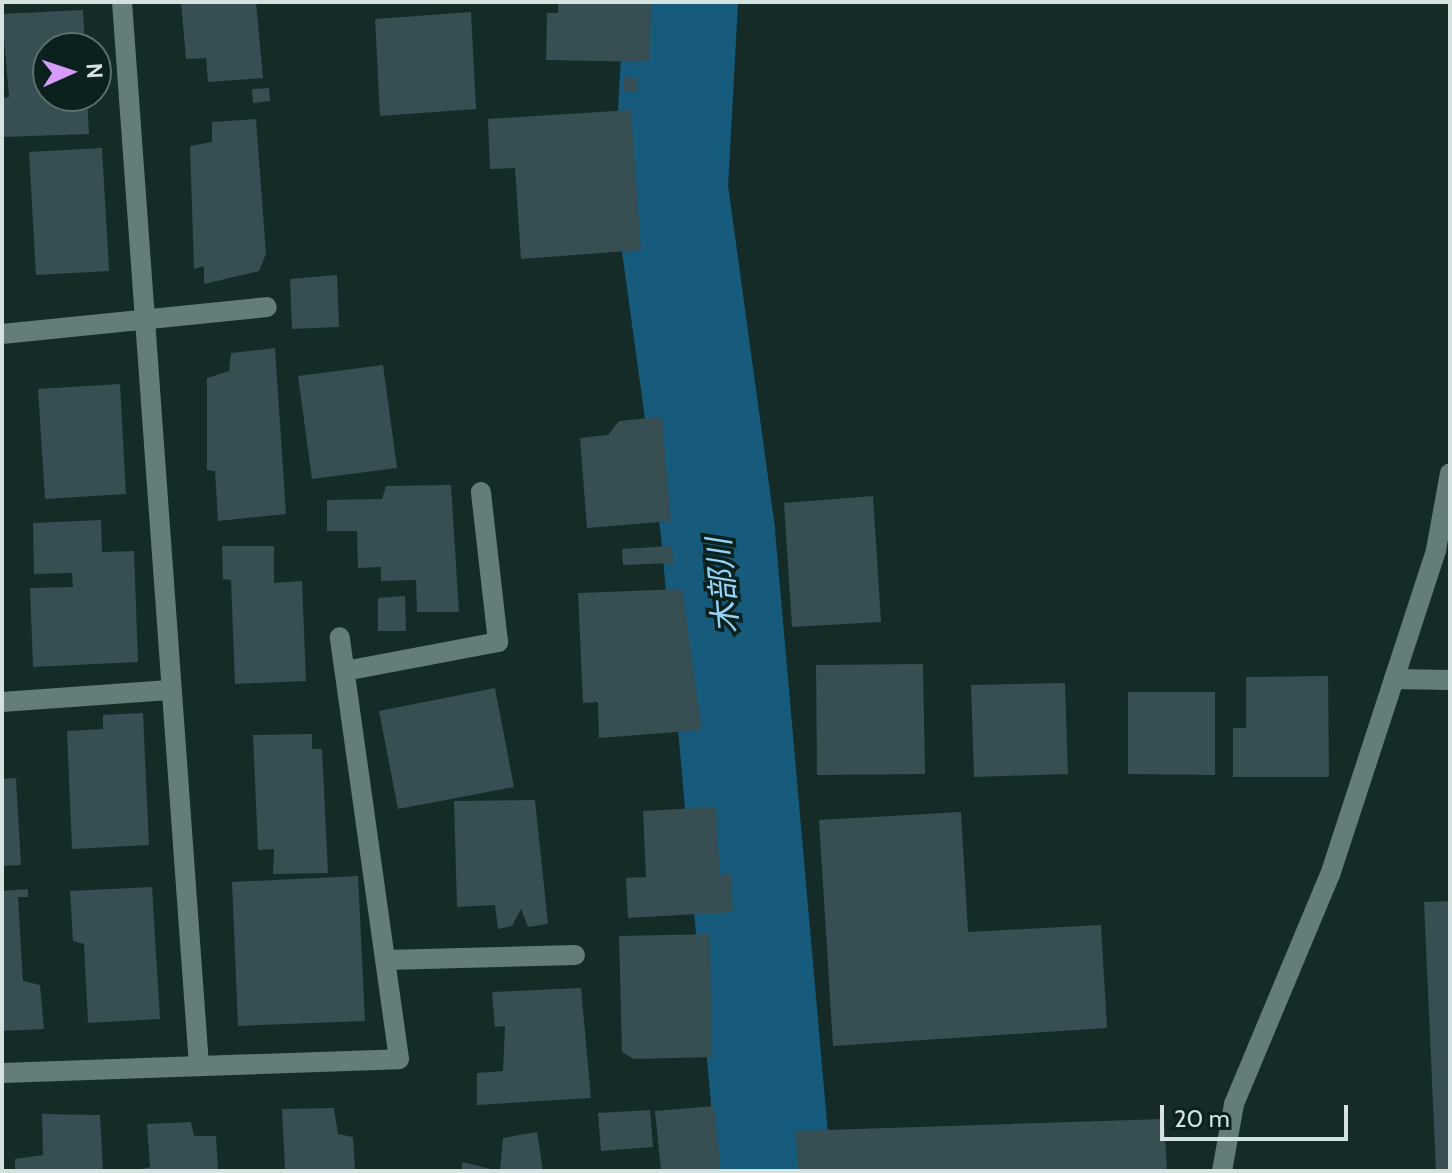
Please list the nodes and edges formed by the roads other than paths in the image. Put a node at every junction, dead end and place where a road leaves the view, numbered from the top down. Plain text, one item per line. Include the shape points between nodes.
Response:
1 (122, 2) edge
2 (267, 307) dead end
3 (147, 320) junction
4 (2, 334) edge
5 (1450, 473) edge
6 (481, 492) dead end
7 (340, 637) dead end
8 (345, 671) junction
9 (1394, 679) junction
10 (1450, 680) edge
11 (170, 690) junction
12 (2, 702) edge
13 (575, 955) dead end
14 (386, 960) junction
15 (199, 1065) junction
16 (2, 1073) edge
17 (1222, 1171) edge

1 - 3 street
2 - 3 street
3 - 4 street
3 - 11 street
5 - 9 street via 1436,550
6 - 8 street via 498,642
7 - 8 street
8 - 14 street
9 - 10 street
9 - 17 street via 1330,875 1234,1104
11 - 12 street
11 - 15 street
13 - 14 street
14 - 15 street via 399,1059
15 - 16 street

